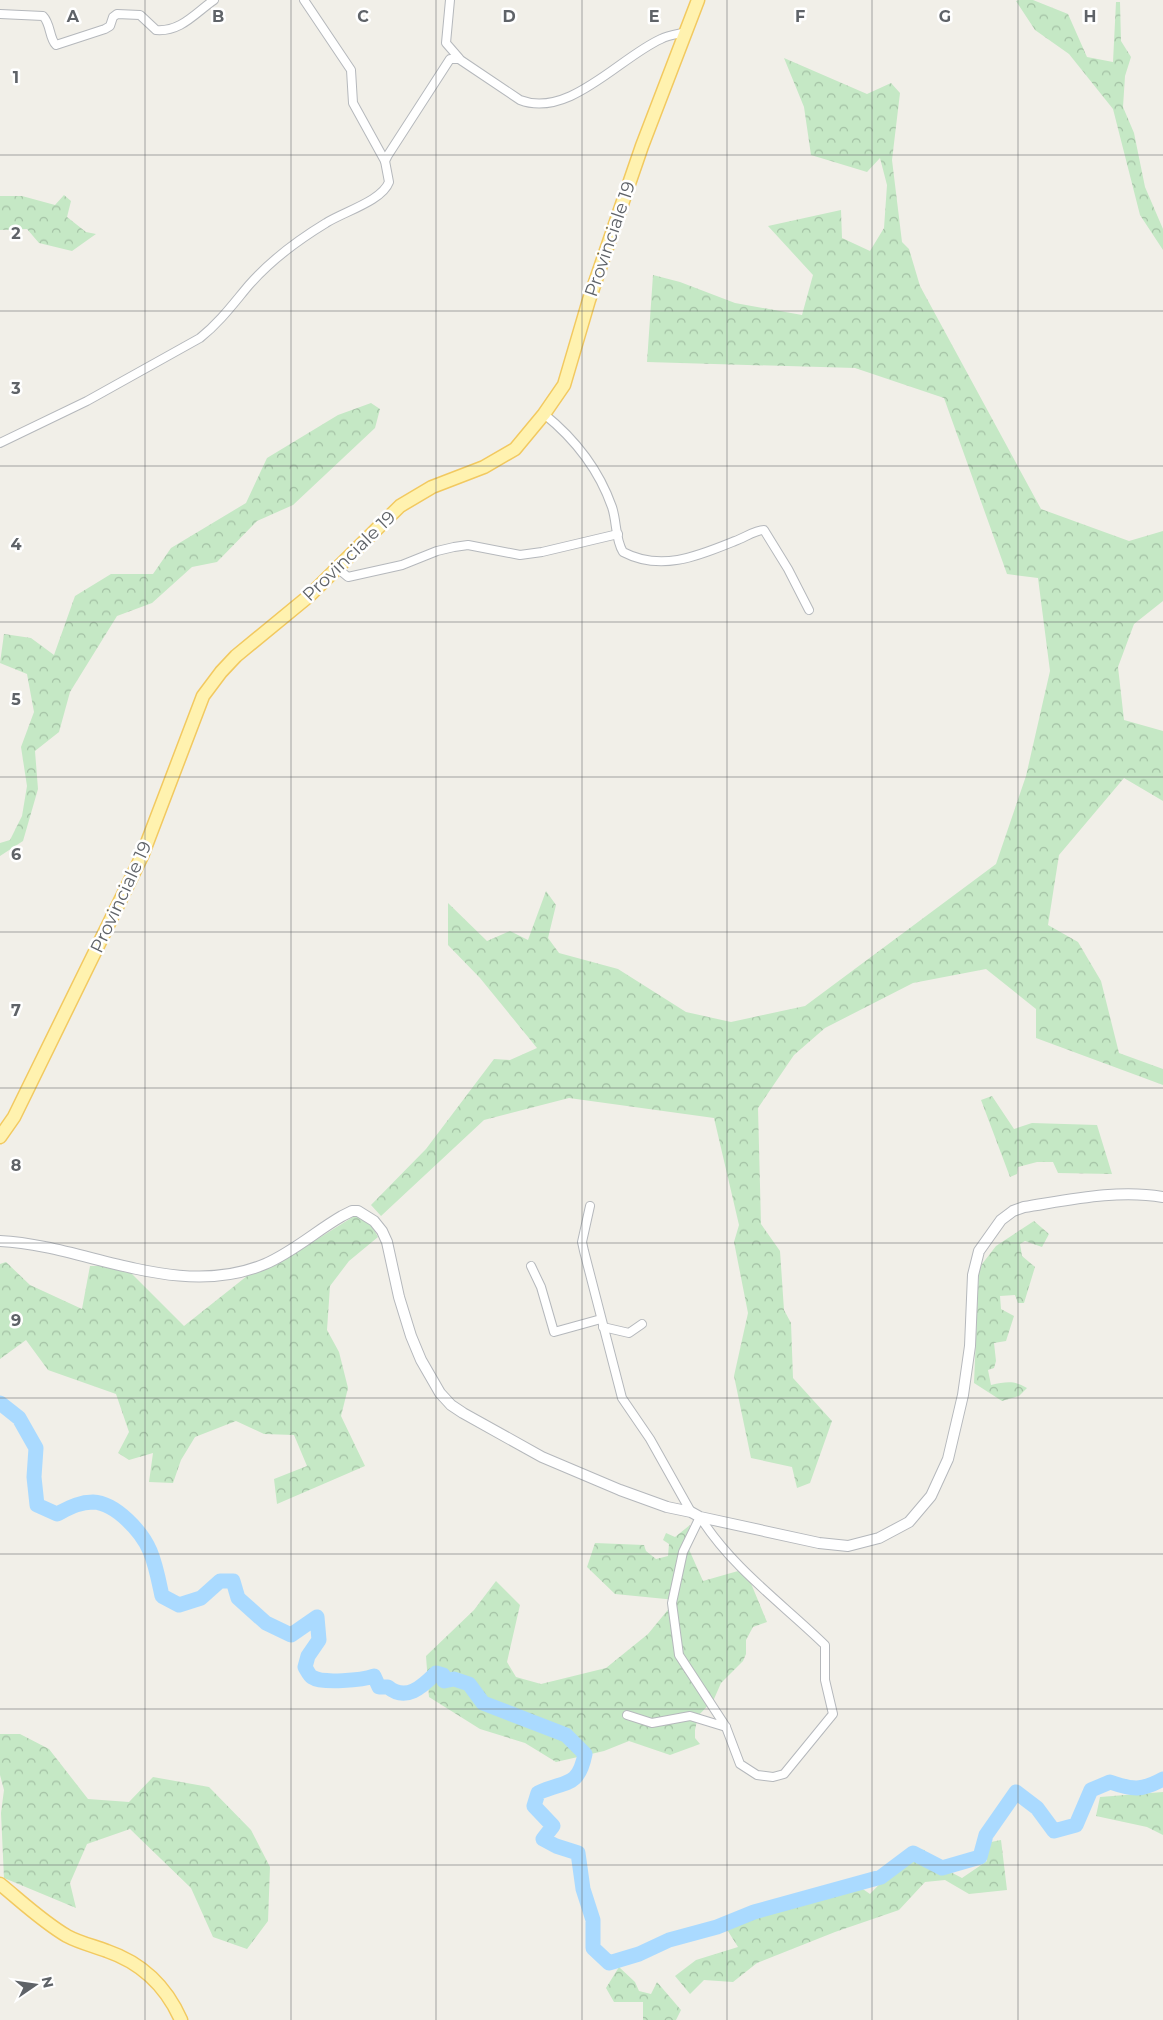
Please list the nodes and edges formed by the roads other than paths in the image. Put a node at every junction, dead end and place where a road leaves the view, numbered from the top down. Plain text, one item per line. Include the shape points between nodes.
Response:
1 (214, 0) edge
2 (304, 0) edge
3 (450, 0) edge
4 (698, 0) edge
5 (0, 14) edge
6 (687, 32) junction
7 (459, 58) junction
8 (385, 161) junction
9 (544, 414) junction
10 (0, 443) edge
11 (618, 534) junction
12 (337, 568) junction
13 (809, 610) dead end
14 (0, 1137) edge
15 (1163, 1197) edge
16 (590, 1206) dead end
17 (0, 1241) edge
18 (531, 1266) dead end
19 (602, 1323) junction
20 (642, 1324) dead end
21 (695, 1514) junction
22 (627, 1715) dead end
23 (726, 1727) junction
24 (0, 1884) edge
25 (181, 2020) edge

1 - 5 street via 187,22 170,30 156,30 140,15 117,14 105,29 56,45 43,16
2 - 8 street via 351,70 353,103
3 - 7 street via 446,43
4 - 6 main road, Provinciale 19
6 - 7 street via 660,39 583,90 548,101 529,103 520,100
6 - 9 main road, Provinciale 19 via 642,146 589,300 564,385
7 - 8 street via 450,59 446,64
8 - 10 street via 389,179 387,188 327,222 278,256 216,325 200,338
9 - 11 street via 557,424 592,465 612,507
9 - 12 main road, Provinciale 19 via 508,454 432,487 400,506
11 - 12 street via 532,554 502,553 468,545 454,547 402,565 353,576 344,576
11 - 13 street via 624,552 661,563 687,558 764,530
12 - 14 main road, Provinciale 19 via 283,620 236,656 203,696 142,856 14,1117
15 - 21 street via 1109,1195 1024,1207 1013,1211 994,1228 978,1251 973,1275 968,1372 948,1459 931,1496 909,1522 879,1538 836,1546
16 - 19 street via 582,1242
17 - 21 street via 130,1268 220,1275 263,1265 284,1255 352,1210 358,1211 370,1218 388,1242 411,1336 431,1379 451,1405 542,1457 620,1490
18 - 19 street via 554,1332
19 - 20 street via 629,1333
19 - 21 street via 622,1398
21 - 23 street via 672,1603 679,1655
21 - 23 street via 714,1539 763,1590 825,1645 825,1680 833,1714 784,1774 757,1776 740,1764
22 - 23 street via 652,1723 690,1716
24 - 25 main road via 64,1934 123,1957 145,1970 164,1991

